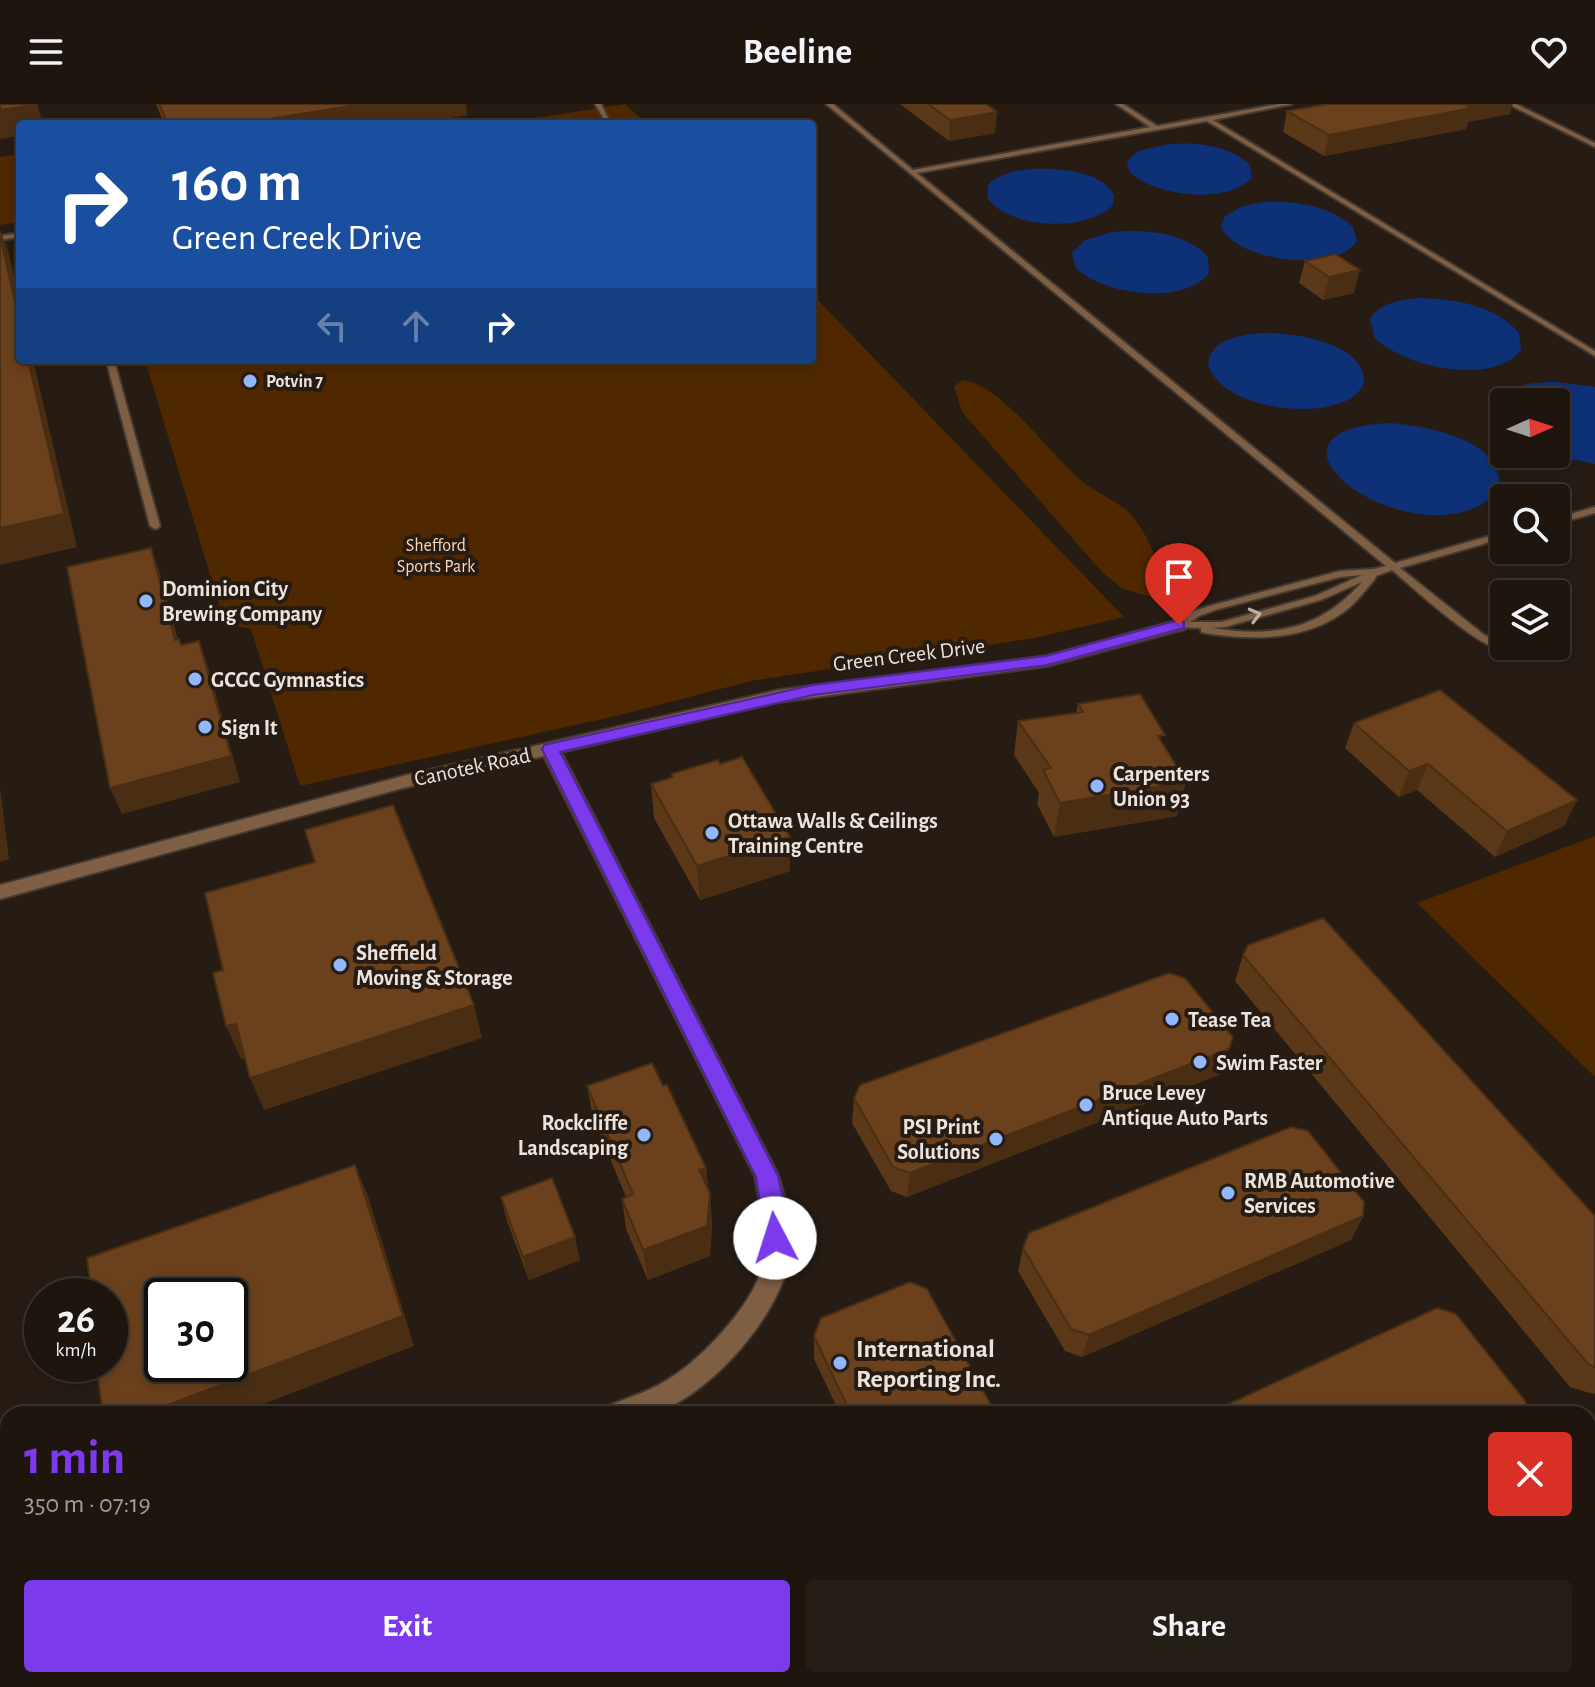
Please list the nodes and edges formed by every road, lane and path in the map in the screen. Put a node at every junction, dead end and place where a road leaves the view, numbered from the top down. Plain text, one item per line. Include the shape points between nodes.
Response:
1 (829, 104) edge
2 (1119, 104) edge
3 (1289, 104) edge
4 (1511, 104) edge
5 (1208, 119) junction
6 (1156, 128) junction
7 (1595, 145) edge
8 (913, 172) junction
9 (1595, 354) edge
10 (111, 364) edge
11 (1595, 510) edge
12 (1570, 517) edge
13 (155, 526) dead end
14 (1490, 539) edge
15 (1393, 567) junction
16 (1378, 571) junction
17 (1179, 625) junction
18 (1490, 642) edge
19 (550, 749) junction
20 (0, 892) edge
21 (636, 1406) edge

1 - 8 lane
2 - 6 lane
3 - 5 lane
4 - 7 lane
5 - 6 lane
5 - 9 lane
6 - 8 lane
8 - 15 lane
10 - 13 lane
11 - 12 lane
14 - 15 lane
15 - 16 lane
15 - 18 lane
16 - 17 lane via 1348,572 1225,604
17 -> 16 lane via 1221,625 1318,598
16 - 17 lane via 1345,606 1297,630 1230,635
17 - 19 street, Green Creek Drive via 1047,661 813,690
19 - 20 street, Canotek Road via 403,782
19 - 21 street, Canotek Road via 767,1176 774,1213 776,1264 762,1296 688,1382

